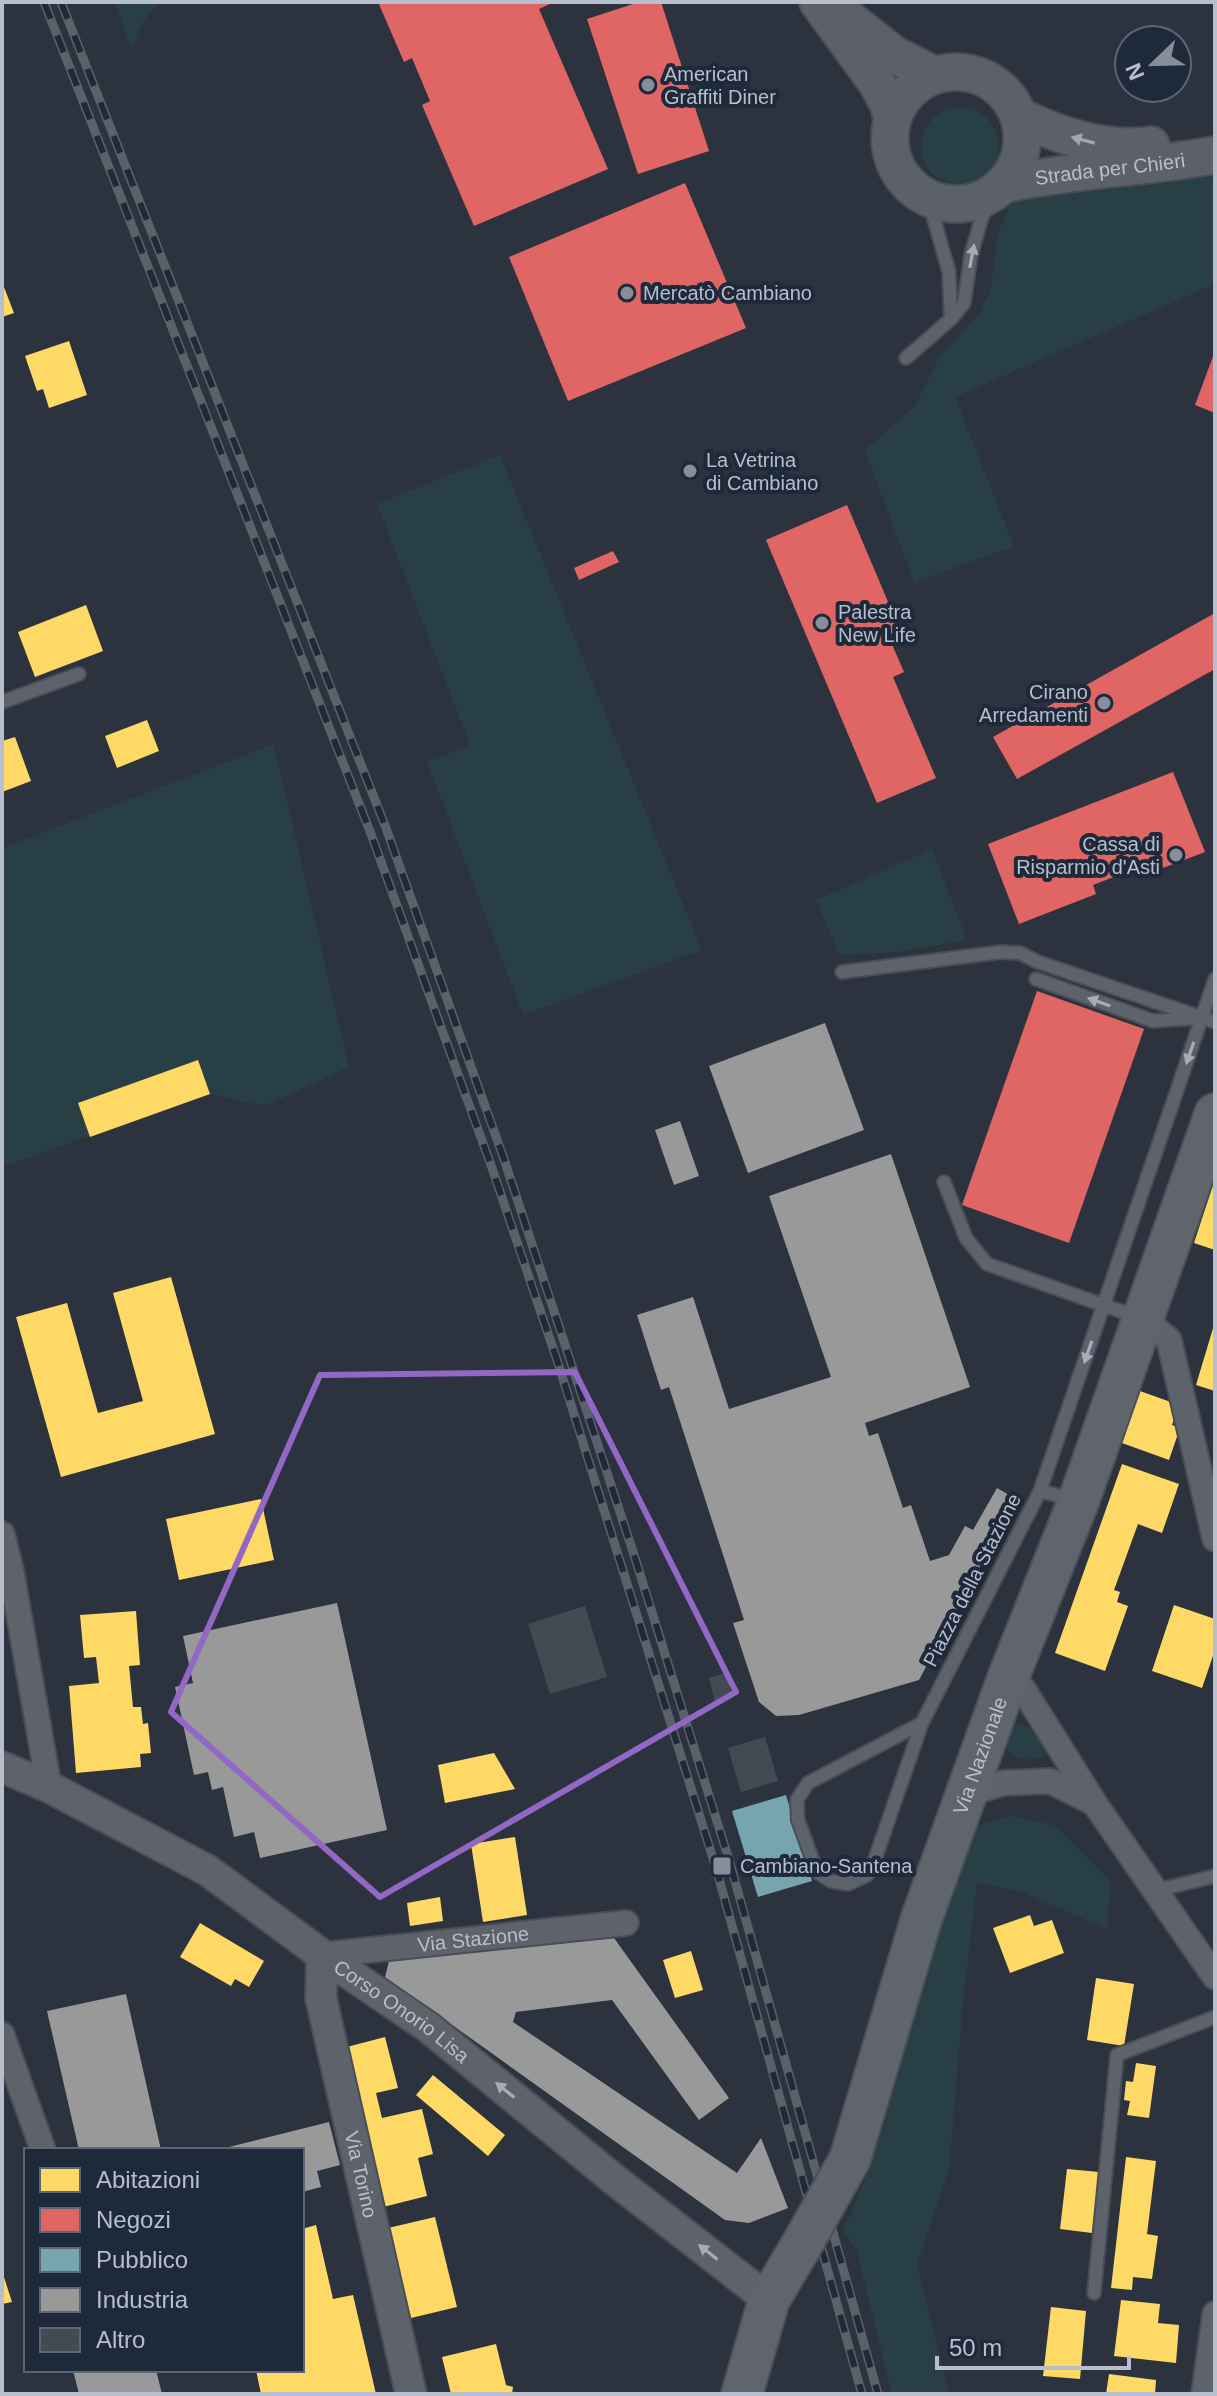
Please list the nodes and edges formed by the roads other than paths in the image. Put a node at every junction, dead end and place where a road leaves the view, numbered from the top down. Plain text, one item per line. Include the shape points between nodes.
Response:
1 (818, 2) edge
2 (828, 2) edge
3 (934, 75) junction
4 (1020, 117) junction
5 (892, 120) junction
6 (1215, 132) edge
7 (1215, 155) edge
8 (1001, 188) junction
9 (928, 198) junction
10 (951, 319) junction
11 (906, 358) dead end
12 (79, 674) dead end
13 (2, 702) edge
14 (842, 972) dead end
15 (1036, 979) dead end
16 (1215, 979) edge
17 (1202, 1018) junction
18 (1215, 1022) edge
19 (1215, 1114) edge
20 (944, 1182) dead end
21 (1104, 1305) junction
22 (1143, 1319) junction
23 (1040, 1491) junction
24 (1079, 1500) junction
25 (2, 1534) edge
26 (1215, 1539) edge
27 (1008, 1678) junction
28 (922, 1723) junction
29 (2, 1767) edge
30 (49, 1787) junction
31 (966, 1794) junction
32 (1095, 1804) junction
33 (1215, 1876) edge
34 (1154, 1891) junction
35 (626, 1923) dead end
36 (322, 1955) junction
37 (1215, 1977) edge
38 (1215, 2017) edge
39 (2, 2035) edge
40 (42, 2148) edge
41 (1094, 2293) dead end
42 (769, 2300) junction
43 (1215, 2314) edge
44 (411, 2394) edge
45 (742, 2394) edge
46 (1204, 2394) edge

1 - 5 main road via 877,83
2 - 3 main road via 893,54
3 - 4 main road via 955,71 995,83
3 - 5 main road via 908,92
6 -> 4 main road, Strada per Chieri via 1145,146 1101,145
4 - 8 main road via 1022,152
5 - 9 main road via 892,157 912,188
7 - 8 main road, Strada per Chieri
8 - 9 main road via 963,205
10 -> 8 lane via 964,303 982,217
9 - 10 lane via 949,272
10 - 11 lane
12 - 13 lane
14 - 17 lane via 1020,953
17 -> 15 lane via 1153,1021
16 - 17 lane
17 - 18 lane
17 -> 21 lane
19 - 22 main road, Via Nazionale
20 - 21 lane via 966,1238 987,1264
21 - 22 lane
21 -> 23 lane
22 - 24 main road, Via Nazionale
22 - 26 street via 1169,1340
23 - 24 lane, Piazza della Stazione
23 - 28 lane, Piazza della Stazione
24 - 27 main road, Via Nazionale
25 - 30 street
27 - 31 main road, Via Nazionale
27 - 32 street via 1023,1689
28 - 28 lane, Piazza della Stazione via 808,1783 797,1800 798,1820 817,1872 831,1881 848,1884 867,1875
29 - 30 street, Corso Onorio Lisa
30 - 36 street, Corso Onorio Lisa via 207,1870
31 - 32 street via 1003,1783 1050,1781
31 - 42 main road, Via Nazionale, bridge via 921,1920 850,2159
32 - 34 street
33 - 34 lane
34 - 37 street
35 - 36 street, Via Stazione
42 -> 36 street, Corso Onorio Lisa via 428,2027
36 - 44 street, Via Torino via 321,1998
38 - 41 lane via 1117,2055
39 - 40 street
42 - 45 main road, Via Nazionale
43 - 46 street

